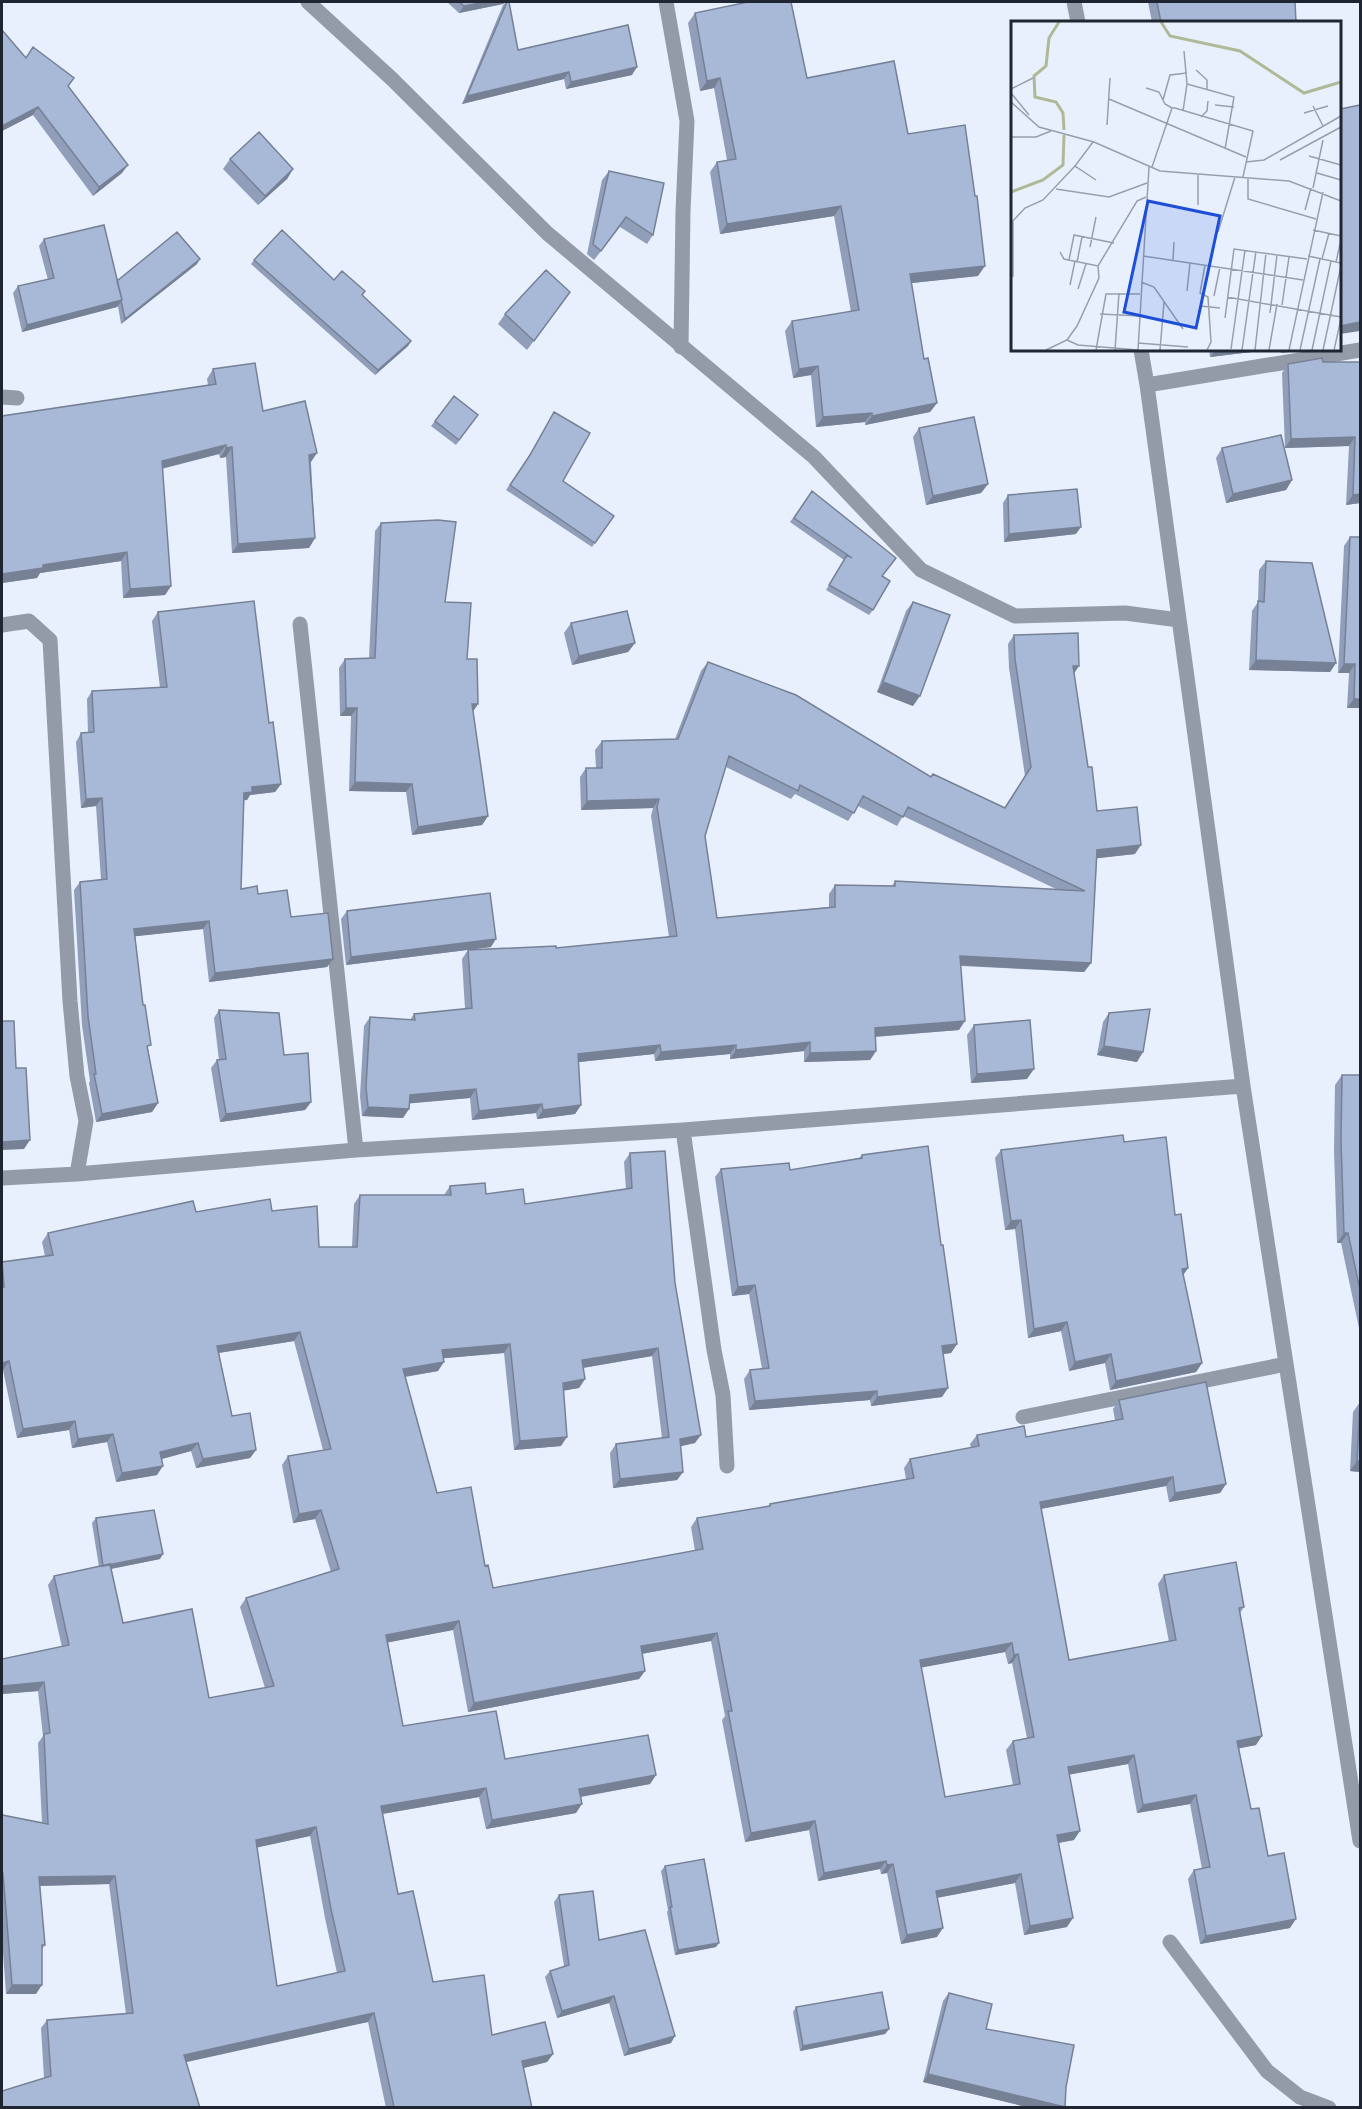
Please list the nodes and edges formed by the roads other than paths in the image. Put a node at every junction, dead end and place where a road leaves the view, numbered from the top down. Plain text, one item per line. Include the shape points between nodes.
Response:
1 (308, 2) edge
2 (666, 2) edge
3 (1074, 2) edge
4 (1078, 21) edge
5 (681, 346) junction
6 (1360, 350) edge
7 (1141, 351) edge
8 (1148, 385) junction
9 (1179, 620) junction
10 (300, 624) dead end
11 (2, 626) edge
12 (1243, 1086) junction
13 (683, 1130) junction
14 (356, 1150) junction
15 (77, 1174) junction
16 (2, 1178) edge
17 (1286, 1364) junction
18 (1023, 1418) dead end
19 (727, 1466) dead end
20 (1360, 1841) edge
21 (1170, 1942) dead end
22 (1329, 2108) edge

1 - 5 street via 392,79 547,233
2 - 5 street via 687,121
3 - 4 street
5 - 9 street via 814,457 921,570 1015,616 1125,613
6 - 8 street
7 - 8 street
8 - 9 street
9 - 12 street
10 - 14 street
11 - 15 street via 29,621 50,640 70,1001 86,1121
12 - 13 street
12 - 17 street
13 - 14 street
13 - 19 street via 723,1395
14 - 15 street
15 - 16 street
17 - 18 street
17 - 20 street
21 - 22 street via 1267,2072 1300,2097

